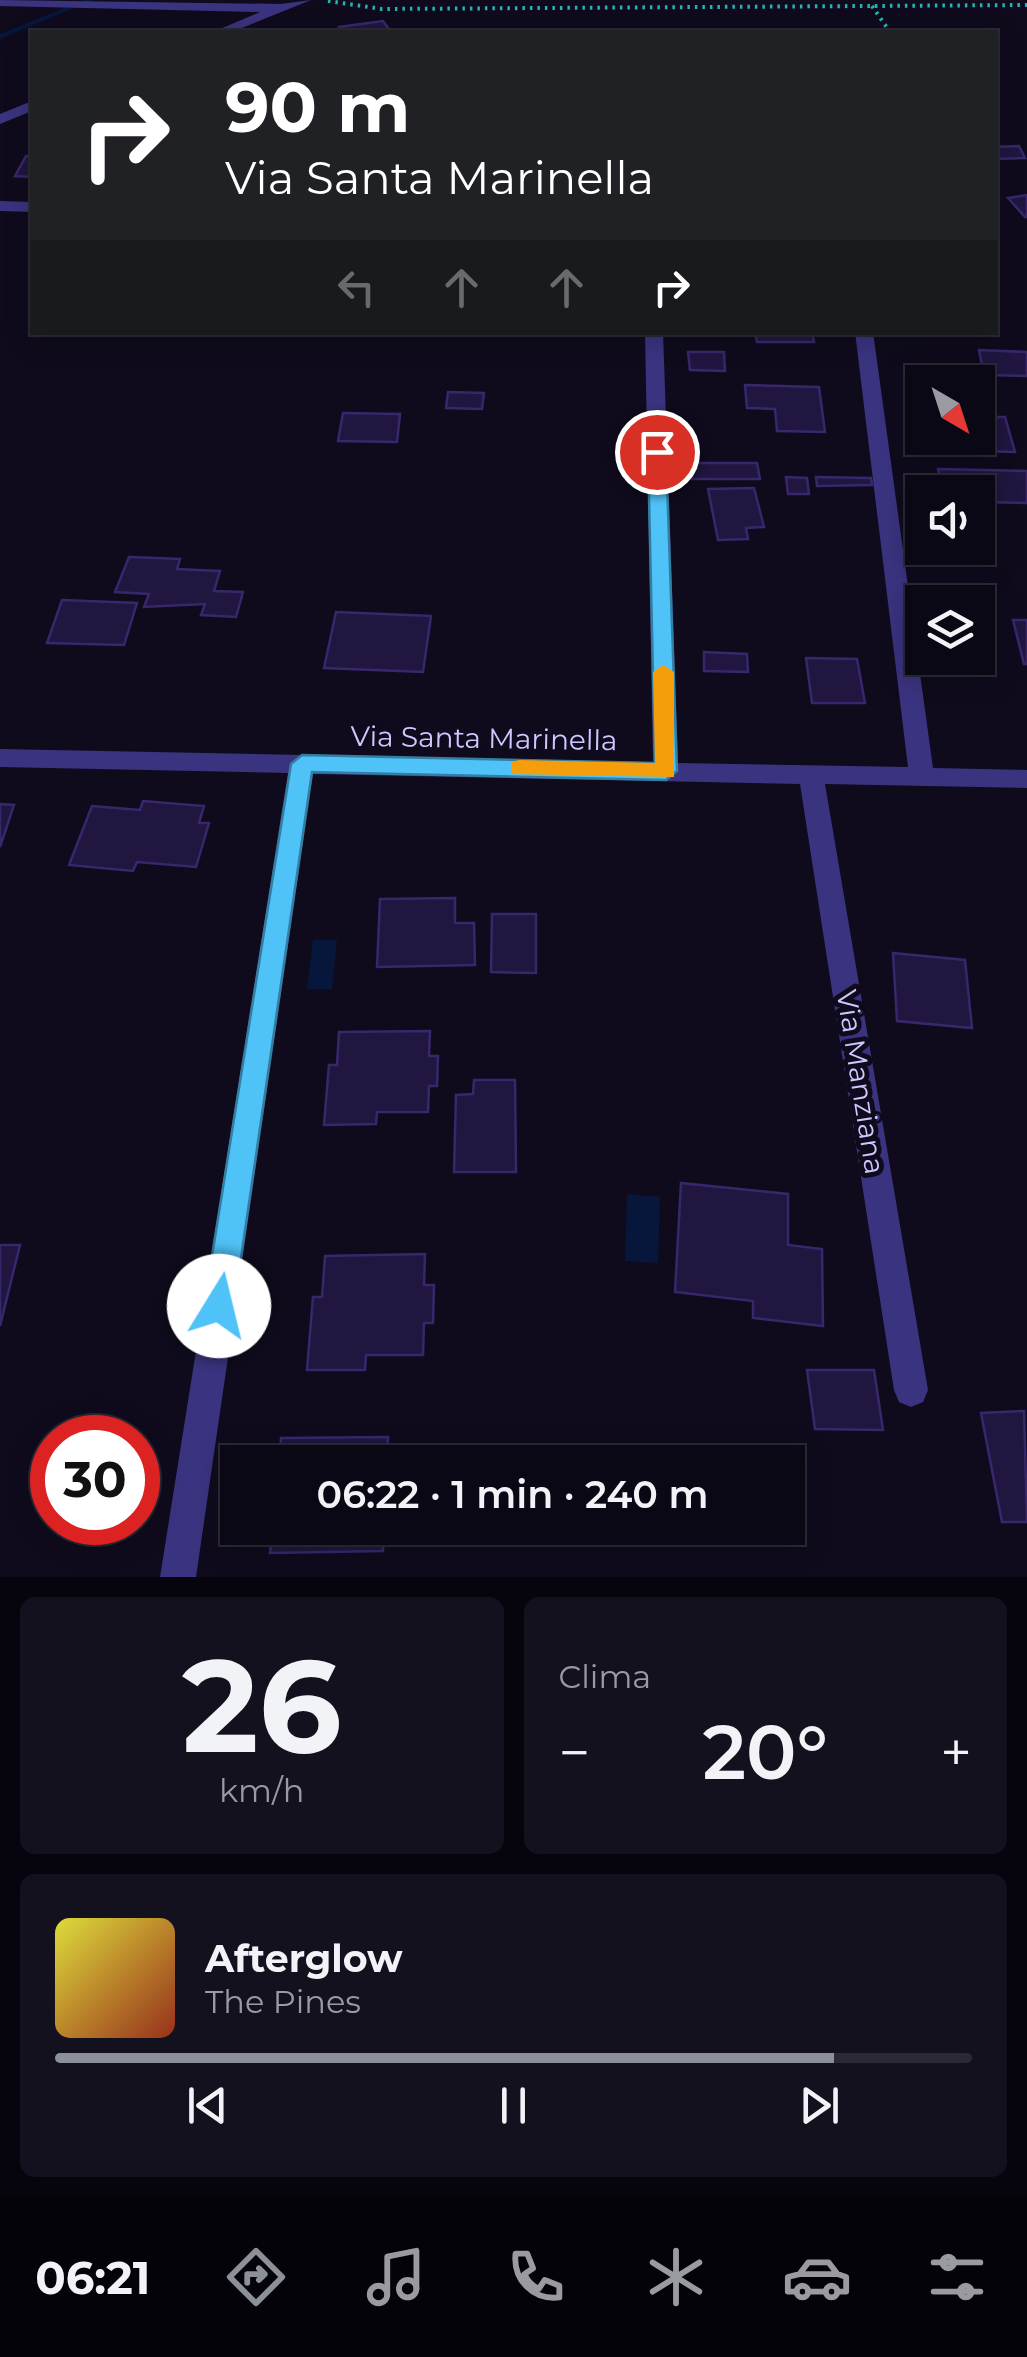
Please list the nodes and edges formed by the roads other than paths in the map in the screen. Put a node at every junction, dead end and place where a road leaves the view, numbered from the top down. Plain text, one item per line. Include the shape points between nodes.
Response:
1 (304, 0) edge
2 (0, 2) edge
3 (282, 8) junction
4 (225, 30) edge
5 (30, 107) edge
6 (0, 119) edge
7 (0, 206) edge
8 (30, 207) edge
9 (654, 335) edge
10 (864, 335) edge
11 (0, 758) edge
12 (302, 764) junction
13 (666, 771) junction
14 (811, 774) junction
15 (922, 776) junction
16 (1027, 779) edge
17 (912, 1390) dead end
18 (178, 1577) edge

1 - 3 street
2 - 3 street
3 - 4 street
5 - 6 street
7 - 8 street
9 - 13 street
10 - 15 street
11 - 12 street, Via Santa Marinella
12 - 13 street, Via Santa Marinella
12 - 18 street
13 - 14 street, Via Santa Marinella
14 - 15 street, Via Santa Marinella
14 - 17 street, Via Manziana
15 - 16 street, Via Santa Marinella

